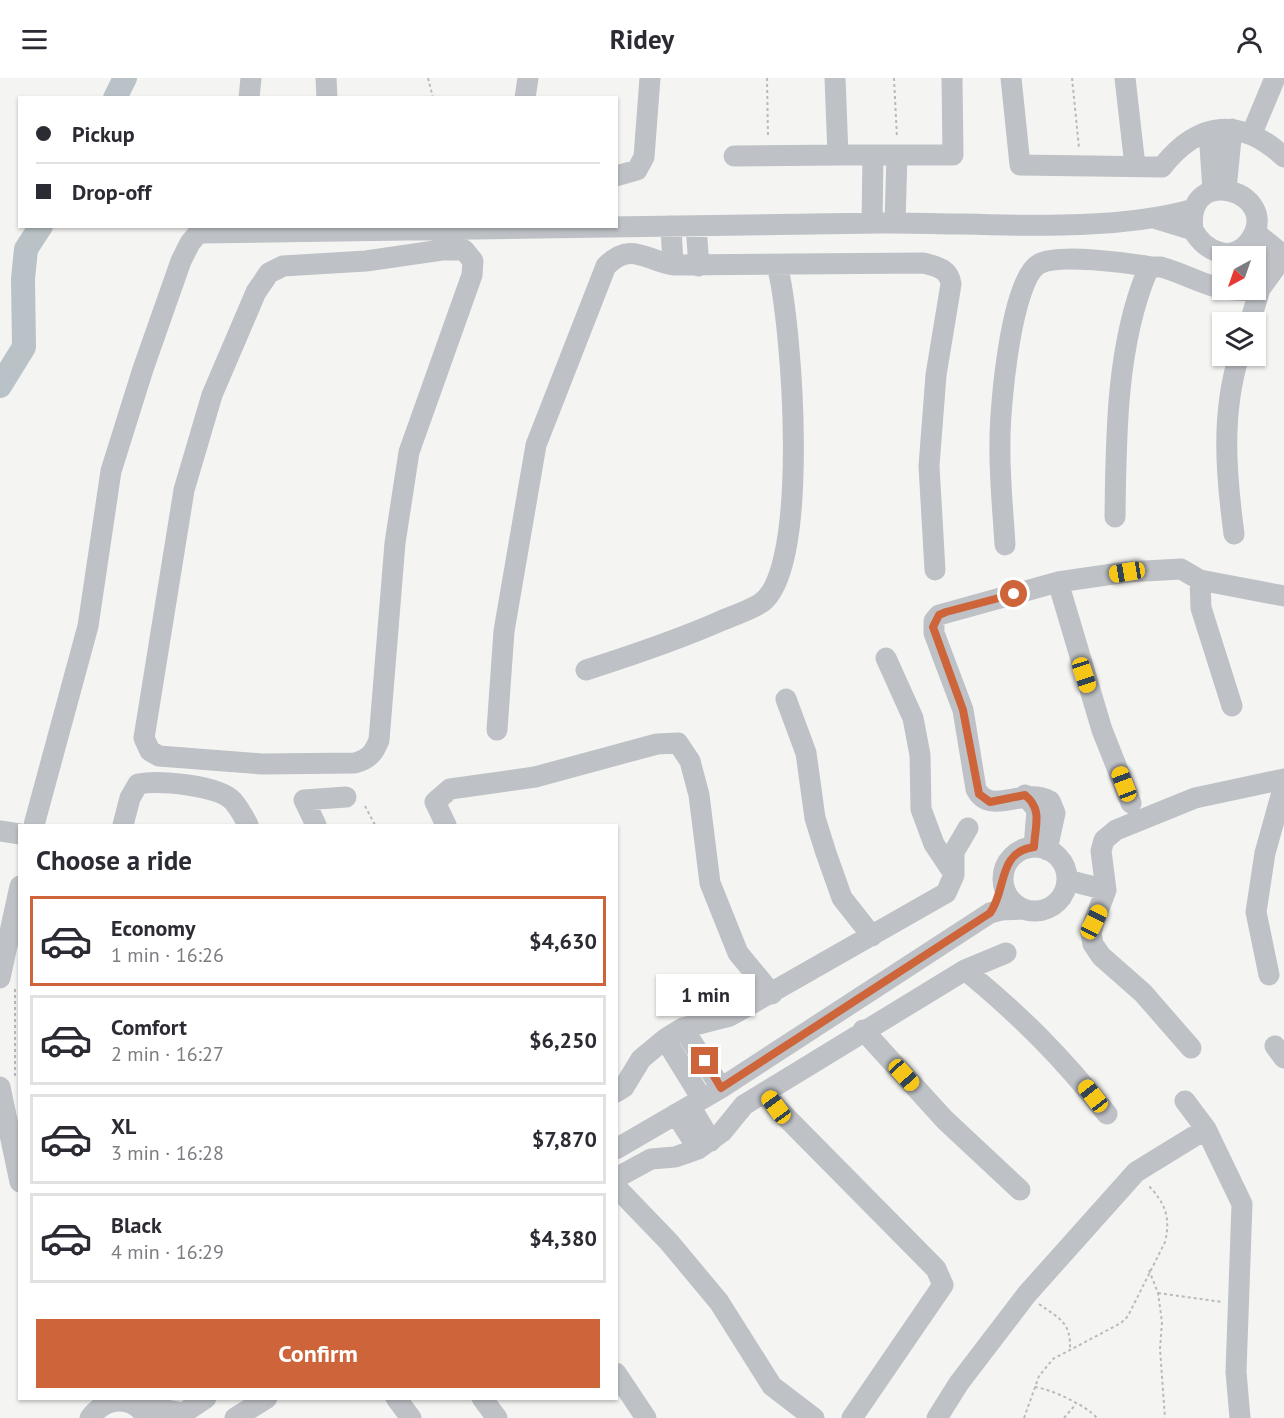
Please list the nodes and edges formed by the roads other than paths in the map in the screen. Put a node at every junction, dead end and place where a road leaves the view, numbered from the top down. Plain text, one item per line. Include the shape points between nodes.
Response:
1 (251, 78) edge
2 (327, 78) edge
3 (528, 78) edge
4 (650, 78) edge
5 (835, 78) edge
6 (952, 78) edge
7 (1011, 78) edge
8 (1125, 78) edge
9 (1275, 78) edge
10 (249, 96) edge
11 (327, 96) edge
12 (525, 96) edge
13 (1242, 131) junction
14 (1209, 132) junction
15 (838, 155) junction
16 (873, 155) junction
17 (897, 155) junction
18 (734, 156) dead end
19 (1284, 157) edge
20 (1135, 166) junction
21 (618, 175) edge
22 (1220, 190) junction
23 (1194, 209) junction
24 (1157, 219) junction
25 (872, 223) junction
26 (895, 223) junction
27 (618, 226) edge
28 (671, 226) junction
29 (696, 226) junction
30 (403, 228) edge
31 (202, 230) edge
32 (356, 230) junction
33 (1192, 230) junction
34 (1254, 232) junction
35 (1246, 246) edge
36 (1259, 246) edge
37 (1212, 251) edge
38 (357, 262) junction
39 (673, 265) junction
40 (777, 265) junction
41 (699, 266) junction
42 (1152, 267) junction
43 (1212, 288) edge
44 (1237, 366) edge
45 (1115, 517) dead end
46 (1234, 534) dead end
47 (1005, 545) dead end
48 (935, 570) dead end
49 (1200, 580) junction
50 (1058, 582) junction
51 (1284, 596) edge
52 (886, 658) dead end
53 (586, 670) dead end
54 (786, 699) dead end
55 (1232, 706) dead end
56 (497, 730) dead end
57 (1284, 779) edge
58 (1284, 785) edge
59 (356, 802) road end
60 (1131, 802) dead end
61 (34, 824) edge
62 (123, 824) edge
63 (247, 824) edge
64 (316, 824) edge
65 (446, 824) edge
66 (968, 828) dead end
67 (0, 831) edge
68 (18, 834) edge
69 (1040, 848) junction
70 (954, 875) junction
71 (1067, 880) junction
72 (1003, 884) junction
73 (1106, 890) junction
74 (18, 902) edge
75 (1023, 909) junction
76 (990, 913) junction
77 (872, 936) junction
78 (1006, 953) dead end
79 (965, 970) junction
80 (1269, 975) dead end
81 (8, 982) edge
82 (772, 994) junction
83 (683, 1028) junction
84 (863, 1030) junction
85 (665, 1039) junction
86 (1191, 1048) dead end
87 (8, 1086) edge
88 (721, 1088) junction
89 (618, 1091) edge
90 (765, 1092) junction
91 (1185, 1101) dead end
92 (689, 1106) junction
93 (1107, 1114) dead end
94 (1206, 1130) junction
95 (704, 1145) junction
96 (618, 1148) edge
97 (18, 1166) edge
98 (618, 1177) edge
99 (618, 1189) edge
100 (1020, 1191) dead end
101 (618, 1376) edge
102 (203, 1400) edge
103 (264, 1400) edge
104 (398, 1400) edge
105 (484, 1400) edge
106 (129, 1405) edge
107 (179, 1416) edge
108 (90, 1418) edge
109 (235, 1418) edge
110 (411, 1418) edge
111 (497, 1418) edge
112 (646, 1418) edge
113 (814, 1418) edge
114 (852, 1418) edge
115 (938, 1418) edge
116 (1240, 1418) edge

1 - 10 street
2 - 11 street
3 - 12 street
4 - 21 street via 644,157 637,170
5 - 15 street
6 - 17 street via 953,155
7 - 20 street via 1020,165
8 - 20 street
9 - 13 street
13 - 14 street
13 - 19 street via 1266,141
13 - 22 street
14 - 20 street via 1175,151 1162,167
14 - 22 street
15 - 16 street
15 - 18 street
16 - 17 street
16 - 25 street
17 - 26 street
22 - 23 street via 1202,198
22 - 34 street via 1238,192 1247,199 1256,220
23 - 24 street
23 - 33 street
24 - 26 street
24 - 33 street
25 - 26 street
25 - 29 street
27 - 28 street
28 - 29 street
28 - 39 street
29 - 41 street
30 - 32 street
31 - 32 street
31 - 61 street via 181,261 111,471 88,626
32 - 38 street
33 - 37 street via 1199,243
34 - 35 street
34 - 36 street
38 - 38 street via 284,266 269,273 256,292 212,395 184,490 144,738 150,751 159,756 262,764 355,763 369,758 375,750 379,740 395,543 409,452 472,275 473,261 464,250 442,250
39 - 41 street
39 - 56 street via 626,253 606,266 536,445 504,630
40 - 41 street
40 - 48 street via 924,263 950,275 929,466
40 - 53 street via 783,288 795,413 789,529 775,589 761,603 672,642
42 - 43 street via 1170,270
42 - 45 street via 1141,286 1128,340 1117,426
42 - 47 street via 1048,260 1036,265 1025,281 1011,326 1000,439
44 - 46 street via 1226,432
49 - 50 street via 1181,569
49 - 51 street
49 - 55 street via 1201,608
50 - 60 street via 1099,720
50 - 69 street via 946,612 939,615 933,627 963,710 979,794 990,802 1025,795 1045,798 1054,806 1054,819
52 - 70 street via 913,718 920,755 921,809 934,844
54 - 77 street via 806,753 815,818 826,854 842,898
57 - 73 street via 1195,798 1109,835 1101,851
58 - 80 street via 1265,853 1256,912
59 - 64 street via 304,800
62 - 63 street via 138,784 154,781 215,791 232,800
65 - 82 street via 435,802 450,789 535,777 657,744 678,743 690,761 699,795 710,883 738,953
66 - 70 street via 954,852
67 - 68 street
69 - 71 street via 1062,862
69 - 72 street via 1022,850 1012,856
70 - 77 street via 946,893
71 - 73 street
71 - 75 street via 1063,895 1053,906 1038,911
72 - 75 street via 1010,899
72 - 76 street
73 - 86 street via 1091,933 1093,944
74 - 81 street
75 - 76 street
76 - 88 street
77 - 82 street
78 - 79 street
79 - 84 street
79 - 93 street via 1065,1061
82 - 83 street via 730,1016
83 - 85 street
83 - 88 street
84 - 90 street
84 - 100 street via 945,1120
85 - 89 street via 641,1059
85 - 92 street
87 - 97 street
88 - 92 street
90 - 95 street via 744,1105 722,1132
90 - 114 street via 936,1269 943,1285
91 - 94 street
92 - 95 street
92 - 96 street
94 - 115 street via 1136,1172 1027,1294 959,1383
94 - 116 street via 1242,1204 1236,1372
95 - 98 street via 675,1157 651,1159
99 - 113 street via 719,1302 772,1386
101 - 112 street
102 - 107 street
103 - 109 street
104 - 110 street
105 - 111 street
106 - 107 street
106 - 108 street via 109,1401

